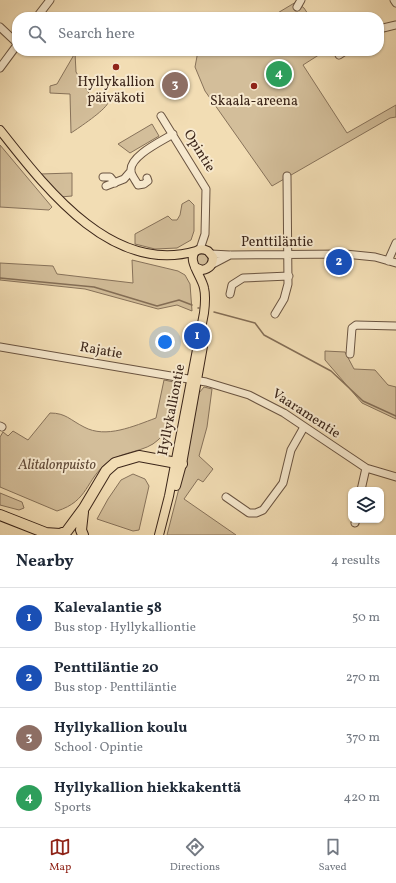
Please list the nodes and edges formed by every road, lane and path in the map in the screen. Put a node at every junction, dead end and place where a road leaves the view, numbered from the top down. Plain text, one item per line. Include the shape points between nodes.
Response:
1 (50, 0) edge
2 (301, 0) edge
3 (394, 0) edge
4 (396, 3) edge
5 (297, 7) dead end
6 (41, 12) edge
7 (396, 25) edge
8 (0, 27) edge
9 (384, 28) edge
10 (12, 39) edge
11 (12, 51) edge
12 (0, 68) edge
13 (161, 116) dead end
14 (0, 130) edge
15 (172, 134) junction
16 (130, 171) junction
17 (287, 176) dead end
18 (103, 177) dead end
19 (147, 178) dead end
20 (115, 183) junction
21 (106, 186) dead end
22 (396, 243) edge
23 (204, 251) junction
24 (289, 254) junction
25 (176, 255) junction
26 (230, 255) junction
27 (388, 261) junction
28 (396, 263) edge
29 (194, 265) junction
30 (210, 266) junction
31 (288, 276) junction
32 (230, 294) dead end
33 (275, 314) dead end
34 (396, 326) edge
35 (0, 346) edge
36 (350, 354) dead end
37 (194, 380) junction
38 (304, 427) junction
39 (179, 463) junction
40 (366, 468) junction
41 (396, 477) edge
42 (363, 487) edge
43 (226, 496) dead end
44 (84, 508) junction
45 (0, 515) edge
46 (48, 534) edge
47 (83, 535) edge
48 (159, 535) edge
49 (163, 535) edge

1 - 6 street
2 - 5 street
3 - 4 street
7 - 9 street
8 - 10 street
11 - 12 street
13 - 15 street, Opintie
14 - 25 main road via 60,201 89,225 125,246 142,252
15 - 16 street via 137,156
15 - 23 street, Opintie via 206,189
16 - 19 street via 138,185 148,182
16 - 20 street via 124,179
17 - 24 street
18 - 20 street via 110,177
20 - 21 street
22 - 27 street
23 - 25 main road
23 - 26 street, Penttiläntie
23 - 29 main road via 193,255
23 - 30 main road, Hyllykalliontie
24 - 26 street, Penttiläntie
24 - 27 street, Penttiläntie via 345,254
24 - 31 street
25 - 29 main road
26 - 30 street, Penttiläntie
27 - 28 street, Penttiläntie
29 - 30 main road via 202,270
29 - 37 main road, Hyllykalliontie via 202,278 205,300
30 - 37 main road, Hyllykalliontie via 207,274 210,298
31 - 32 street via 243,278 232,285
31 - 33 street via 286,292
34 - 36 street via 356,325 350,332
35 - 37 street, Rajatie
37 - 38 street, Vaaramentie via 249,395
37 - 39 main road, Hyllykalliontie
38 - 40 street, Vaaramentie
38 - 43 street via 291,450 283,483 263,510 249,513
39 - 44 highway via 139,456 115,463 99,481
39 - 48 main road, Hyllykalliontie
39 - 49 main road, Hyllykalliontie
40 - 41 street, Vaaramentie
40 - 42 street
44 - 46 highway via 67,531
44 - 47 highway via 81,523
45 - 46 highway

